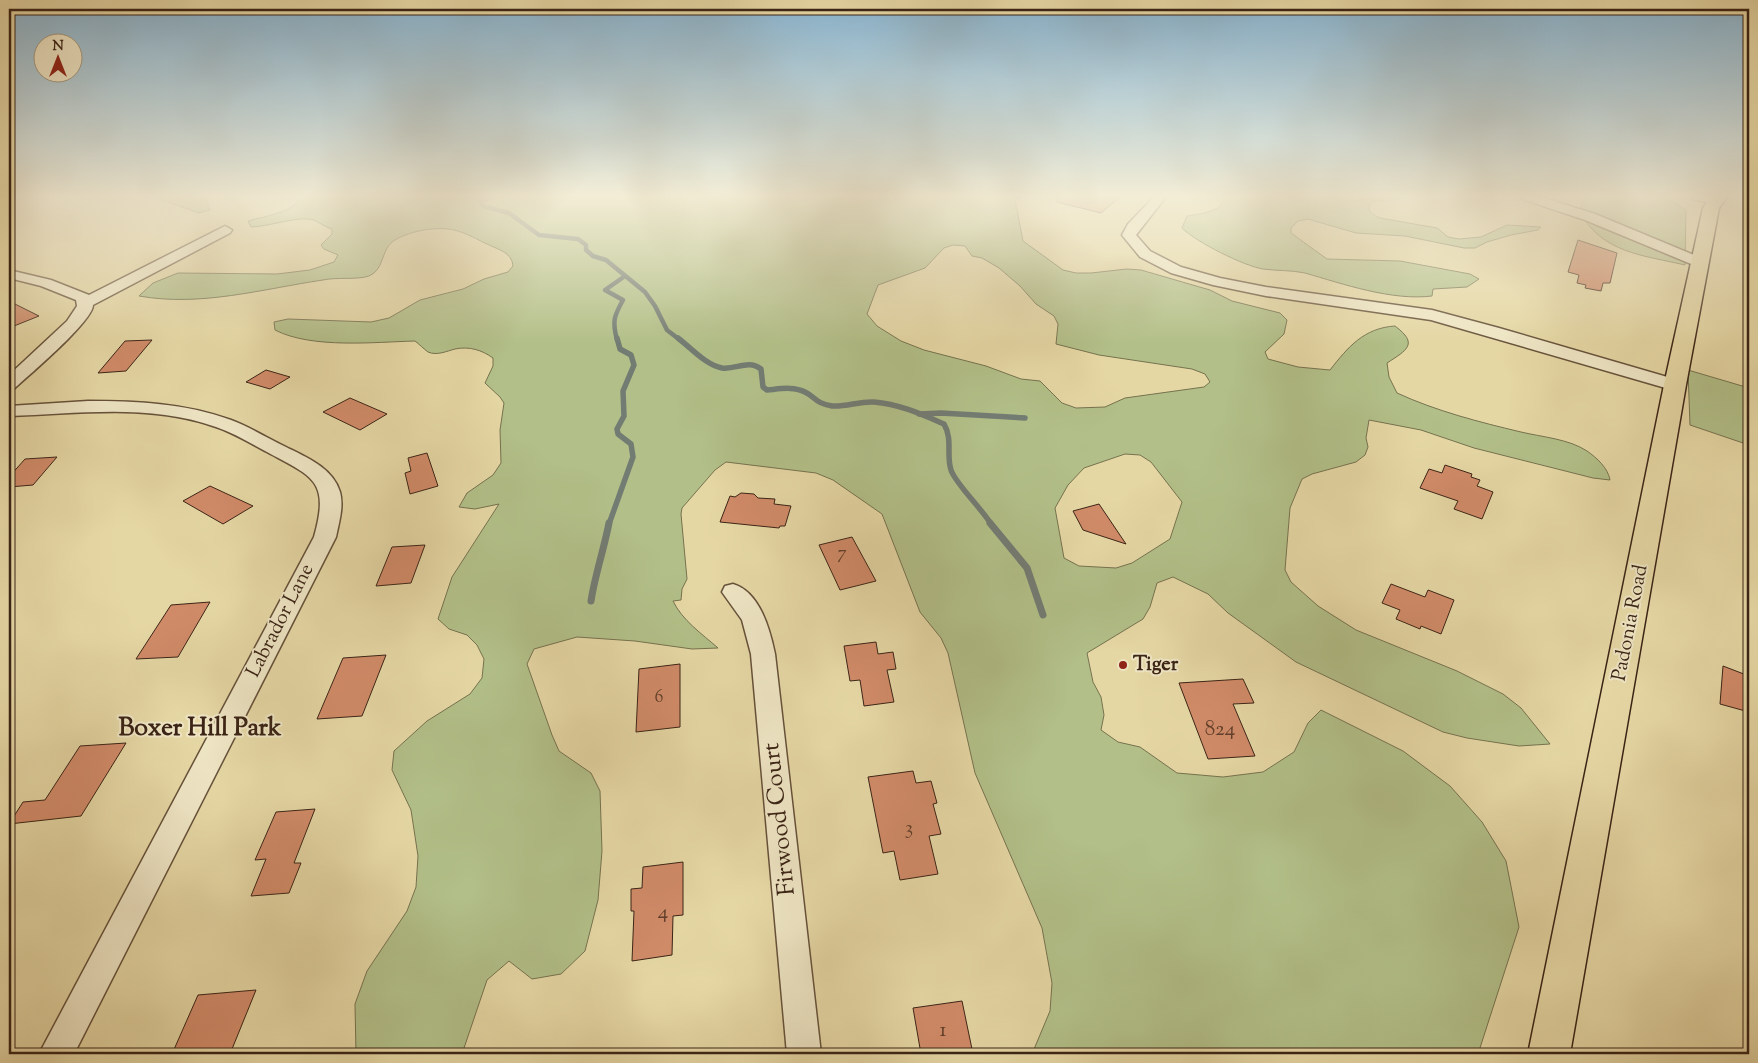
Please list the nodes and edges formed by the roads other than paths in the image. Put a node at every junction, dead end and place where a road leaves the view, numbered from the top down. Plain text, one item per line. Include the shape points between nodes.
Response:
1 (195, 246) edge
2 (1134, 246) edge
3 (1659, 246) edge
4 (1704, 246) edge
5 (1701, 263) junction
6 (9, 274) edge
7 (85, 303) junction
8 (9, 384) edge
9 (1675, 385) junction
10 (9, 411) edge
11 (733, 592) dead end
12 (56, 1054) edge
13 (804, 1054) edge
14 (1549, 1054) edge

1 - 7 street
2 - 9 street via 1148,258 1183,272 1244,288 1418,312
3 - 5 street
4 - 5 main road, Padonia Road
5 - 9 main road, Padonia Road
6 - 7 street via 66,289 83,297
7 - 8 street via 72,323
9 - 14 main road, Padonia Road
10 - 12 street, Labrador Lane via 134,405 189,413 219,422 309,465 325,480 332,496 331,516 324,537
11 - 13 street, Firwood Court via 747,606 758,627 763,654

